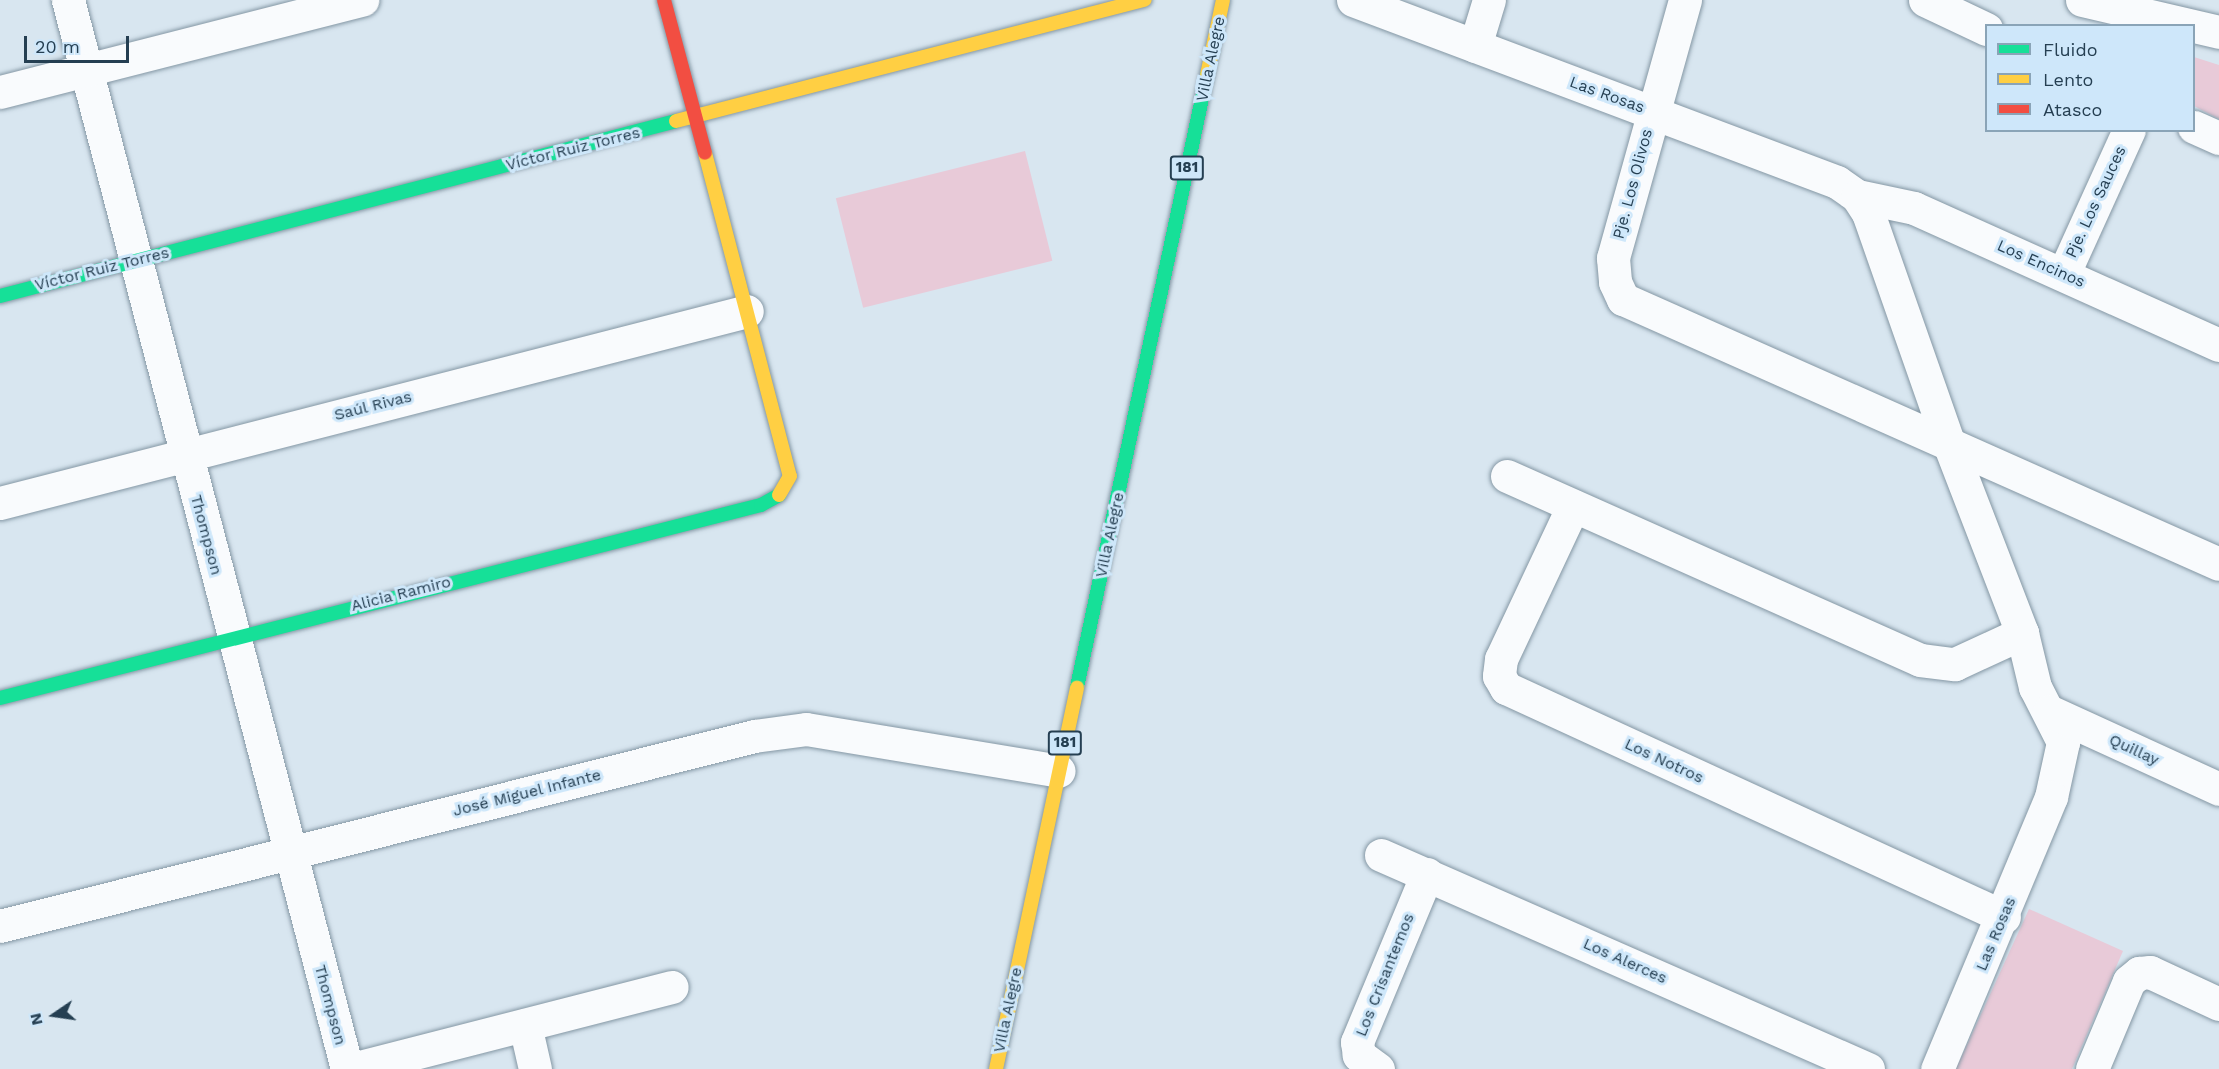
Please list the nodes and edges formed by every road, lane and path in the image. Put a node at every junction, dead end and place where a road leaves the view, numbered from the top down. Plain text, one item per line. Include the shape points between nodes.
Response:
1 (68, 0) edge
2 (362, 0) edge
3 (664, 0) edge
4 (1145, 0) edge
5 (1223, 0) edge
6 (1353, 0) edge
7 (1489, 0) edge
8 (1685, 0) edge
9 (1925, 0) edge
10 (2082, 0) edge
11 (2169, 22) edge
12 (2195, 27) edge
13 (1985, 29) edge
14 (2219, 32) edge
15 (1475, 46) junction
16 (85, 71) junction
17 (0, 92) edge
18 (1652, 111) junction
19 (696, 118) junction
20 (2195, 128) edge
21 (2128, 132) edge
22 (2219, 138) edge
23 (1857, 196) junction
24 (134, 261) junction
25 (2064, 273) junction
26 (0, 296) edge
27 (747, 311) junction
28 (2219, 345) edge
29 (1948, 441) junction
30 (185, 454) junction
31 (1507, 476) dead end
32 (0, 502) edge
33 (1573, 506) junction
34 (2219, 564) edge
35 (2022, 633) junction
36 (233, 636) junction
37 (0, 698) edge
38 (2049, 711) junction
39 (1059, 771) junction
40 (2219, 789) edge
41 (290, 853) junction
42 (1381, 855) dead end
43 (1427, 874) junction
44 (2004, 916) junction
45 (0, 926) edge
46 (672, 987) dead end
47 (2219, 1004) edge
48 (525, 1025) junction
49 (347, 1069) edge
50 (352, 1069) edge
51 (535, 1069) edge
52 (996, 1069) edge
53 (1378, 1069) edge
54 (1868, 1069) edge
55 (1937, 1069) edge
56 (2092, 1069) edge

1 - 16 street, Thompson
2 - 16 street
3 - 19 main road
4 - 19 main road, Víctor Ruiz Torres
5 - 39 main road, Villa Alegre / 181
6 - 15 street, Las Rosas
7 - 15 street
8 - 18 street, Pje. Los Olivos
9 - 13 street
10 - 11 street
12 - 14 street
15 - 18 street, Las Rosas
16 - 17 street
16 - 24 street, Thompson
18 - 23 street, Las Rosas via 1837,182
18 - 29 street, Pje. Los Olivos via 1613,258 1615,282 1623,299
19 - 24 main road, Víctor Ruiz Torres
19 - 27 main road
20 - 22 street
21 - 25 street, Pje. Los Sauces
23 - 25 street, Los Encinos via 1914,208
23 - 29 street, Las Rosas via 1868,213
24 - 26 main road, Víctor Ruiz Torres
24 - 30 street, Thompson
25 - 28 street, Los Encinos
27 - 30 street, Saúl Rivas
27 - 36 main road, Alicia Ramiro via 790,476 779,495 761,505
29 - 34 street
29 - 35 street, Las Rosas
30 - 32 street, Saúl Rivas
30 - 36 street, Thompson
31 - 33 street
33 - 35 street via 1920,660 1955,664
33 - 44 street, Los Notros via 1501,659 1499,676 1506,688
35 - 38 street, Las Rosas via 2035,687
36 - 37 main road, Alicia Ramiro
36 - 41 street, Thompson
38 - 40 street, Quillay
38 - 44 street, Las Rosas via 2062,742 2051,797
39 - 41 street, José Miguel Infante via 806,729 754,736
39 - 52 main road, Villa Alegre / 181
41 - 45 street, José Miguel Infante
41 - 49 street, Thompson
42 - 43 street, Los Alerces
43 - 53 street, Los Crisantemos via 1357,1042 1359,1055
43 - 54 street, Los Alerces
44 - 55 street, Las Rosas
46 - 48 street
47 - 56 street via 2150,972 2139,973 2129,981
48 - 50 street
48 - 51 street

